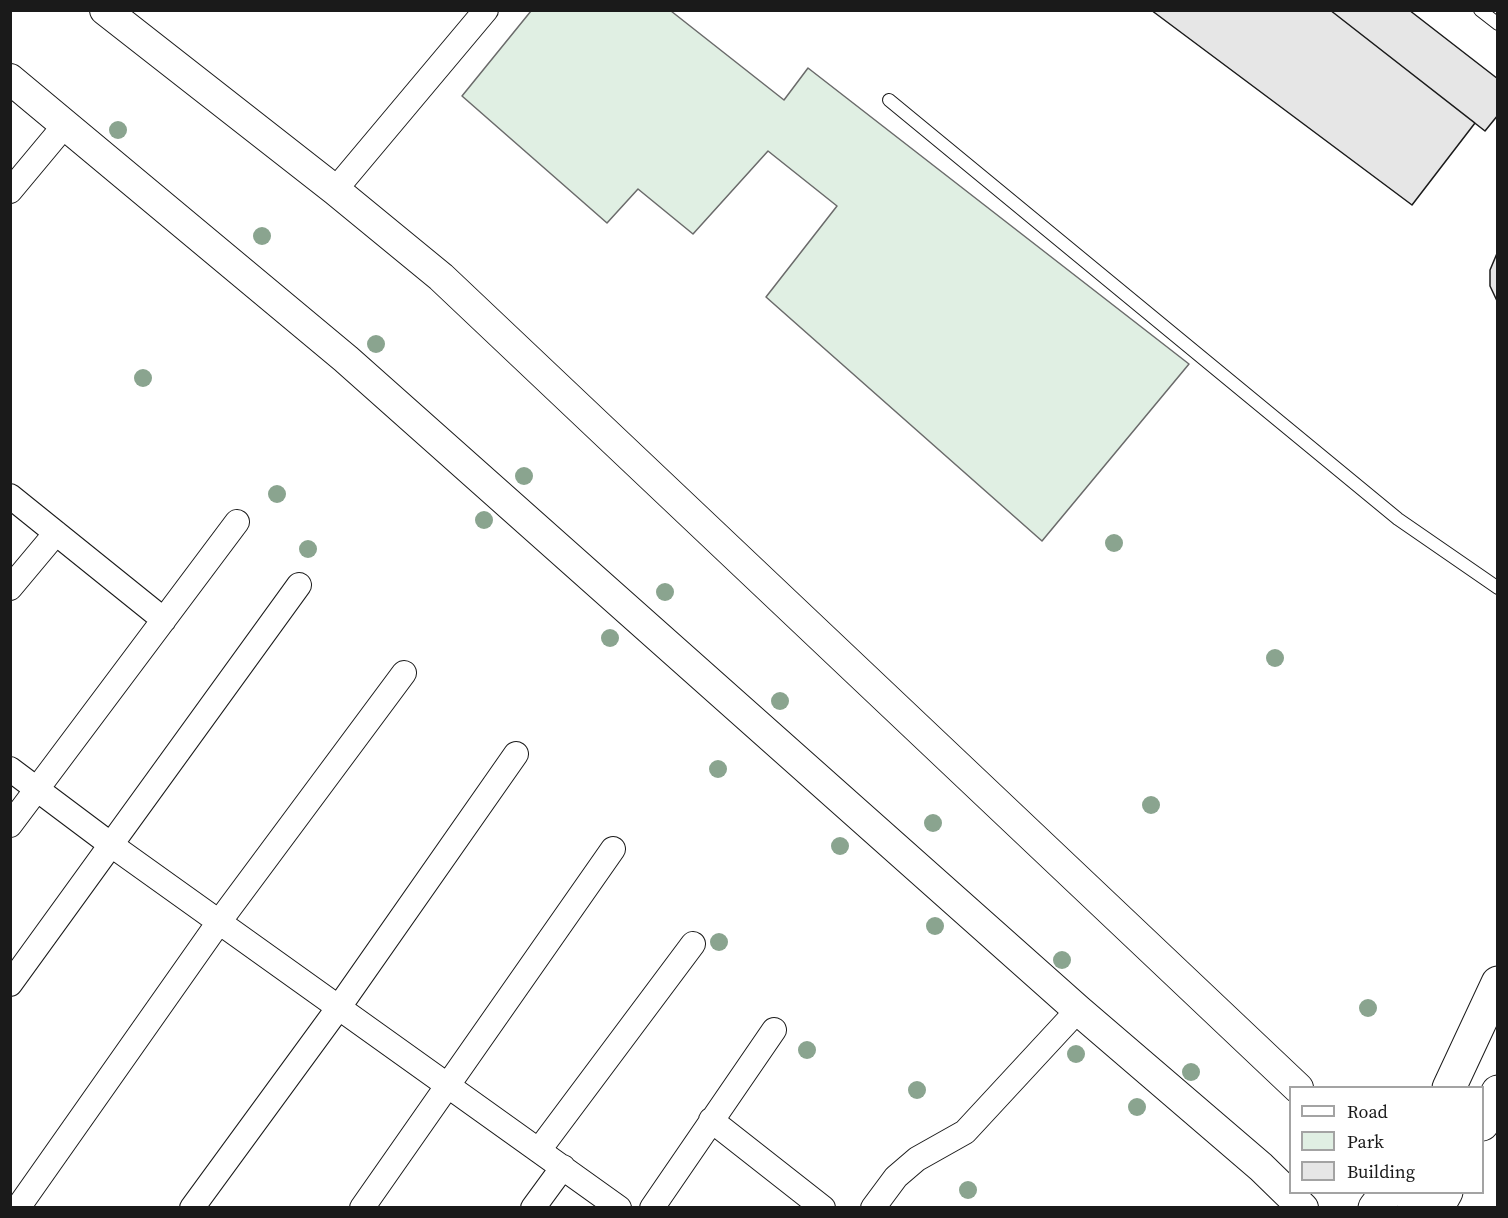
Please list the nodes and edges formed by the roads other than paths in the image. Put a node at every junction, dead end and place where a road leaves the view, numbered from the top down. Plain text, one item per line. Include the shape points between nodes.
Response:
1 (1480, 10) edge
2 (477, 14) edge
3 (124, 16) edge
4 (1497, 24) edge
5 (10, 79) edge
6 (889, 100) dead end
7 (65, 125) junction
8 (10, 190) edge
9 (335, 190) junction
10 (10, 496) edge
11 (237, 522) dead end
12 (56, 533) junction
13 (299, 585) dead end
14 (10, 588) edge
15 (1497, 588) edge
16 (164, 620) junction
17 (404, 673) dead end
18 (516, 754) dead end
19 (10, 769) edge
20 (37, 790) junction
21 (10, 825) edge
22 (110, 844) junction
23 (613, 849) dead end
24 (219, 922) junction
25 (693, 944) dead end
26 (1497, 982) edge
27 (10, 984) edge
28 (339, 1007) junction
29 (1078, 1010) junction
30 (774, 1030) dead end
31 (449, 1086) junction
32 (1296, 1086) edge
33 (1450, 1086) edge
34 (1497, 1092) edge
35 (711, 1120) junction
36 (1484, 1120) edge
37 (539, 1150) junction
38 (562, 1167) junction
39 (1386, 1194) edge
40 (1408, 1194) edge
41 (1445, 1194) edge
42 (21, 1201) edge
43 (192, 1208) edge
44 (362, 1208) edge
45 (533, 1208) edge
46 (619, 1208) edge
47 (652, 1208) edge
48 (823, 1208) edge
49 (873, 1208) edge
50 (1303, 1208) edge
51 (1375, 1208) edge
52 (1420, 1208) edge
53 (1437, 1208) edge

1 - 4 lane
2 - 9 street
3 - 9 street
5 - 7 street
6 - 15 lane via 1398,519
7 - 8 street
7 - 29 street via 346,359
9 - 32 street via 449,285
10 - 12 street
11 - 16 street
12 - 14 street
12 - 16 street
13 - 22 street
16 - 20 street
17 - 24 street
18 - 28 street
19 - 20 street
20 - 21 street
20 - 22 street
22 - 24 street
22 - 27 street
23 - 31 street
24 - 28 street
24 - 42 street
25 - 37 street
26 - 33 main road
28 - 31 street
28 - 43 street
29 - 49 street via 965,1132 917,1159 896,1177
29 - 50 street via 1261,1167
30 - 35 street
31 - 37 street
31 - 44 street
34 - 36 main road
35 - 47 street
35 - 48 street
37 - 38 street
38 - 45 street
38 - 46 street
39 - 51 main road
40 - 52 street
41 - 53 main road

